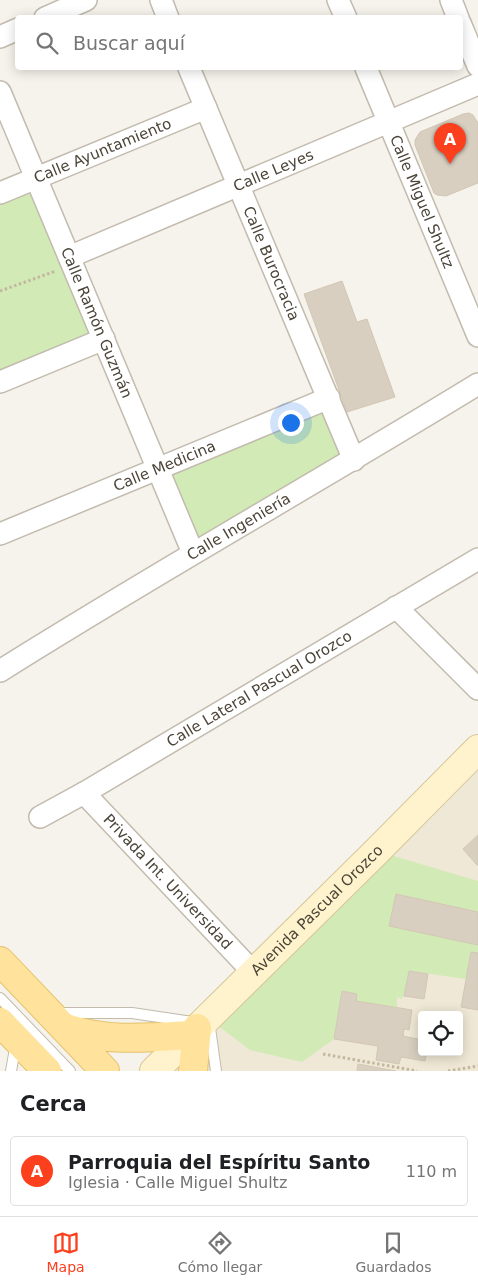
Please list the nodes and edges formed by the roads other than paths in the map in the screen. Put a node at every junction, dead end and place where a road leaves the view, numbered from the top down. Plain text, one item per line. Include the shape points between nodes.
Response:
1 (86, 0) edge
2 (161, 0) edge
3 (338, 0) edge
4 (451, 0) edge
5 (52, 15) edge
6 (167, 15) edge
7 (345, 15) edge
8 (457, 15) edge
9 (15, 30) edge
10 (463, 30) edge
11 (0, 37) edge
12 (478, 66) edge
13 (191, 70) edge
14 (367, 70) edge
15 (478, 84) edge
16 (0, 92) edge
17 (206, 108) junction
18 (389, 122) junction
19 (36, 178) junction
20 (239, 185) junction
21 (0, 193) edge
22 (72, 261) junction
23 (478, 336) edge
24 (104, 339) junction
25 (0, 382) edge
26 (478, 384) edge
27 (329, 398) junction
28 (354, 460) junction
29 (158, 469) junction
30 (0, 534) edge
31 (193, 553) junction
32 (478, 559) edge
33 (396, 607) junction
34 (0, 670) edge
35 (478, 689) edge
36 (478, 749) edge
37 (84, 793) junction
38 (40, 817) dead end
39 (0, 961) edge
40 (253, 972) junction
41 (0, 998) edge
42 (57, 1020) junction
43 (199, 1026) junction
44 (70, 1071) edge
45 (105, 1071) edge
46 (154, 1071) edge
47 (193, 1071) edge
48 (216, 1071) edge

1 - 5 street
2 - 6 street
3 - 7 street
4 - 8 street
9 - 11 street
10 - 12 street
13 - 17 street, Calle Burocracia
14 - 18 street, Calle Miguel Shultz
15 - 18 street, Calle Leyes
16 - 19 street, Calle Ramón Guzmán
17 - 19 street, Calle Ayuntamiento
17 - 20 street, Calle Burocracia
18 - 20 street, Calle Leyes
18 - 23 street, Calle Miguel Shultz
19 - 21 street, Calle Ayuntamiento
19 - 22 street, Calle Ramón Guzmán
20 - 22 street, Calle Leyes
20 - 27 street, Calle Burocracia
22 - 24 street, Calle Ramón Guzmán
24 - 25 street
24 - 29 street, Calle Ramón Guzmán
26 - 28 street, Calle Ingeniería
27 - 28 street, Calle Burocracia
27 - 29 street, Calle Medicina
28 - 31 street, Calle Ingeniería
29 - 30 street, Calle Medicina
29 - 31 street, Calle Ramón Guzmán
31 - 34 street, Calle Ingeniería
32 - 33 street, Calle Lateral Pascual Orozco
33 - 35 street
33 - 37 street, Calle Lateral Pascual Orozco
36 - 40 main road, Avenida Pascual Orozco
37 - 38 street, Calle Lateral Pascual Orozco
37 - 40 street, Privada Int. Universidad
39 - 42 main road
40 - 43 main road, Avenida Pascual Orozco
41 - 44 lane
42 - 43 main road via 82,1034 115,1039
42 - 45 main road
43 - 46 main road, Avenida Pascual Orozco
43 - 47 main road
43 - 48 lane

